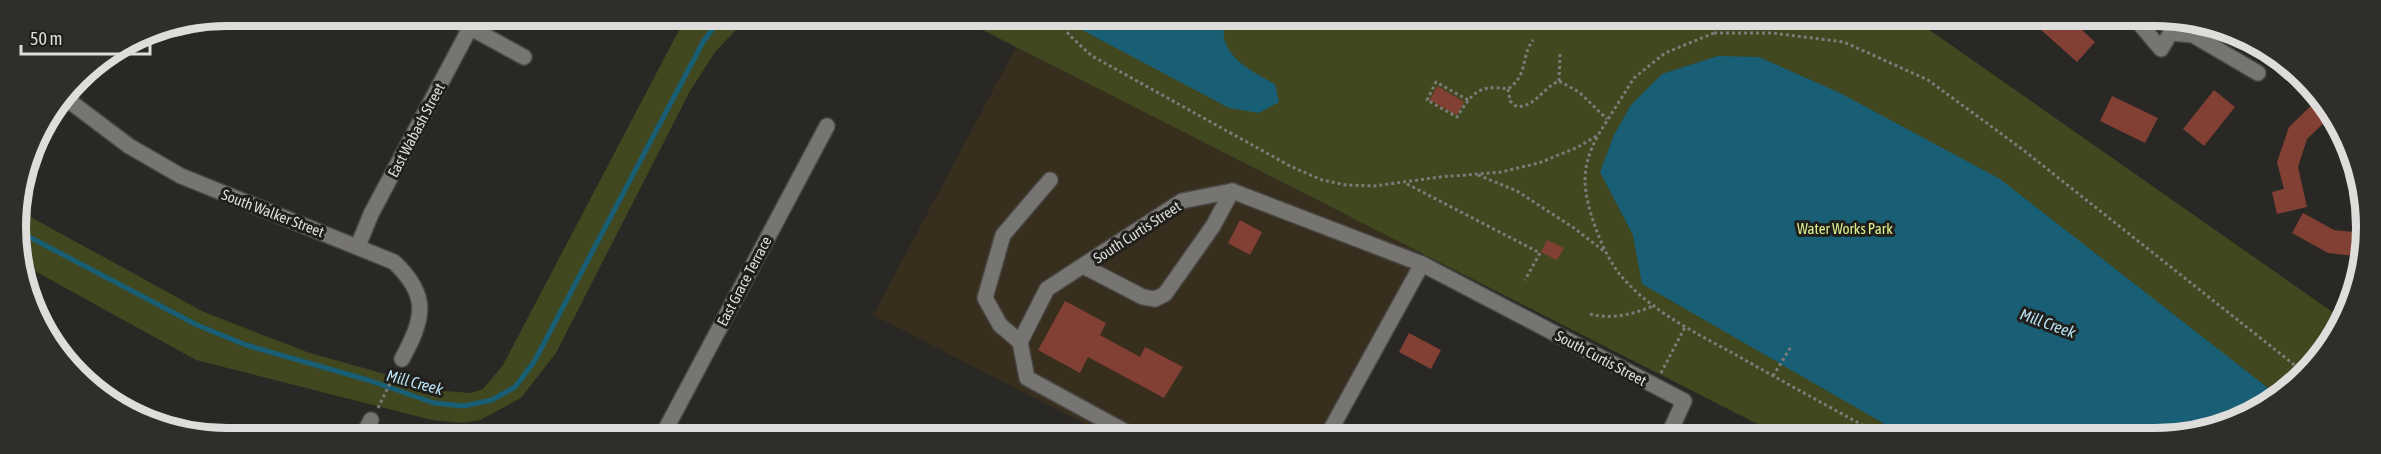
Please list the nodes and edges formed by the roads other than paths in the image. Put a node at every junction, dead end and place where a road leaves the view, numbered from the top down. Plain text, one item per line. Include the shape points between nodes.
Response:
1 (471, 26) edge
2 (481, 26) edge
3 (2141, 26) edge
4 (2174, 27) edge
5 (2171, 33) junction
6 (524, 57) dead end
7 (2258, 73) dead end
8 (69, 101) edge
9 (827, 126) dead end
10 (1050, 180) dead end
11 (1232, 191) junction
12 (358, 246) junction
13 (1422, 264) junction
14 (1083, 266) junction
15 (1020, 342) junction
16 (402, 359) road end
17 (372, 420) road end
18 (367, 428) edge
19 (666, 428) edge
20 (1119, 428) edge
21 (1332, 428) edge
22 (1671, 428) edge

1 - 12 street, East Wabash Street via 371,214
2 - 6 street
3 - 5 street via 2161,49
4 - 5 street
5 - 7 street via 2193,35
8 - 12 street, South Walker Street via 129,147 181,176
9 - 19 street, East Grace Terrace
10 - 15 street via 1004,235 986,298 1000,325
11 - 13 street, South Curtis Street
11 - 14 street, South Curtis Street via 1182,201
11 - 14 street via 1213,226 1165,294 1155,299 1143,297
12 - 16 street, South Walker Street via 394,262 408,275 418,294 417,332
13 - 21 street
13 - 22 street, South Curtis Street via 1684,401
14 - 15 street, South Curtis Street via 1047,289
15 - 20 street via 1027,378
17 - 18 street

